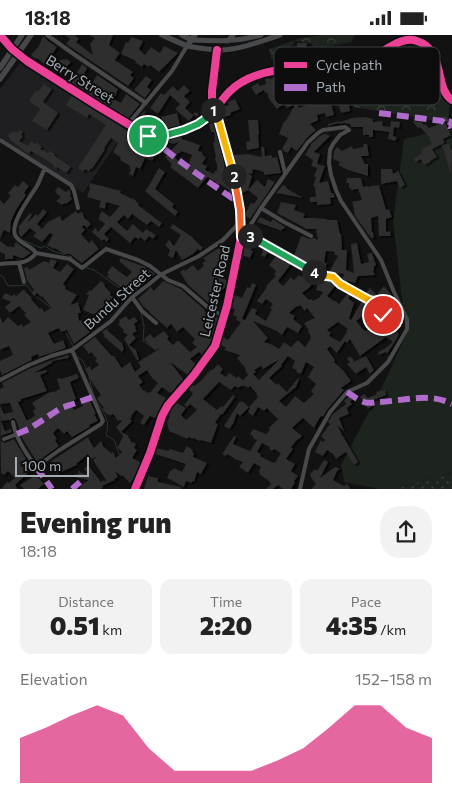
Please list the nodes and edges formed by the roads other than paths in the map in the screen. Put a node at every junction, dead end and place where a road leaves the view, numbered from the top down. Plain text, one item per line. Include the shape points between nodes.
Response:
1 (0, 35) edge
2 (22, 35) edge
3 (31, 35) edge
4 (47, 35) edge
5 (162, 35) edge
6 (182, 35) edge
7 (233, 35) edge
8 (260, 35) edge
9 (280, 35) edge
10 (193, 37) edge
11 (228, 41) junction
12 (187, 46) junction
13 (389, 47) edge
14 (426, 47) edge
15 (217, 50) junction
16 (15, 51) junction
17 (0, 68) edge
18 (274, 70) edge
19 (440, 73) edge
20 (0, 79) edge
21 (452, 100) edge
22 (146, 103) junction
23 (215, 108) junction
24 (128, 123) junction
25 (0, 140) edge
26 (280, 151) dead end
27 (45, 168) junction
28 (285, 173) junction
29 (78, 208) dead end
30 (261, 208) junction
31 (241, 221) junction
32 (245, 234) junction
33 (241, 237) junction
34 (311, 237) dead end
35 (36, 253) junction
36 (20, 263) junction
37 (0, 264) edge
38 (160, 275) junction
39 (24, 282) dead end
40 (132, 297) junction
41 (383, 315) dead end
42 (224, 316) junction
43 (156, 323) dead end
44 (72, 350) junction
45 (0, 380) edge
46 (13, 422) dead end
47 (17, 434) junction
48 (4, 439) dead end
49 (135, 489) edge
50 (300, 489) edge

1 - 16 street, Berry Street
2 - 16 main road
3 - 16 main road
4 - 22 street
5 - 12 main road
6 - 10 main road
7 - 11 street
8 - 11 street
9 - 15 street via 249,45
10 - 11 street
10 - 12 main road
12 - 15 street
12 - 22 street
13 - 14 street via 408,40
15 - 23 street, Leicester Road via 212,91
16 - 17 main road
16 - 20 main road
16 - 24 street, Berry Street
18 - 23 street via 234,86
19 - 21 street via 446,95
22 - 24 street
23 - 24 street, Berry Street via 198,124 155,138
23 - 31 street, Leicester Road via 234,177
25 - 27 street
26 - 28 street
27 - 29 street via 73,187
27 - 35 street via 14,232 16,238
28 - 30 street
28 - 50 street via 318,133 348,129 330,150 333,183 341,201 381,260 407,319 407,329 388,362 367,383 347,392 330,412 309,449
30 - 32 street
30 - 34 street
31 - 33 street, Leicester Road
31 - 38 street, Bundu Street via 223,240
32 - 33 street
32 - 41 street via 374,301
33 - 42 street, Leicester Road
35 - 36 street via 28,261
35 - 38 street via 70,259 82,268 106,249 138,260
36 - 37 street
36 - 39 street
38 - 40 street, Bundu Street
38 - 42 street via 183,286 211,310
40 - 43 street
40 - 44 street, Bundu Street via 111,321
42 - 49 street, Leicester Road via 215,346 162,416
44 - 45 street, Bundu Street via 29,365
44 - 47 street via 102,423 36,467 24,452
46 - 47 street
47 - 48 street

